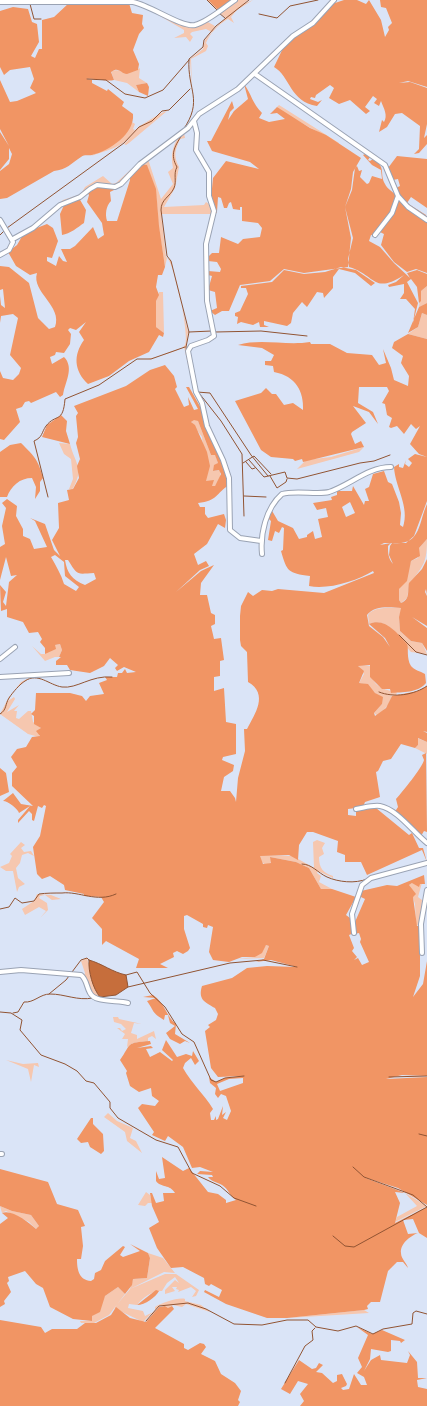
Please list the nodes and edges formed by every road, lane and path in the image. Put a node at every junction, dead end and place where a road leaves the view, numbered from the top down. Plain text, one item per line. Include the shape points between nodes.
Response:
1 (235, 0) edge
2 (334, 0) edge
3 (0, 2) edge
4 (255, 74) junction
5 (194, 121) junction
6 (398, 196) junction
7 (0, 220) edge
8 (427, 220) edge
9 (374, 235) dead end
10 (13, 239) junction
11 (0, 255) edge
12 (391, 467) dead end
13 (261, 541) junction
14 (262, 554) dead end
15 (15, 647) dead end
16 (0, 659) edge
17 (69, 673) dead end
18 (0, 677) edge
19 (356, 809) dead end
20 (427, 843) edge
21 (427, 863) edge
22 (427, 890) edge
23 (354, 933) dead end
24 (422, 953) dead end
25 (0, 972) edge
26 (128, 1003) dead end

1 - 3 street via 209,18 191,25 133,2
2 - 4 street
4 - 5 street
4 - 6 street via 385,166
5 - 10 street via 136,167 118,186 102,185 90,189 60,205 33,228
5 - 13 street via 196,150 209,172 209,196 214,211 206,244 207,301 214,336 190,346 188,351 196,392 229,478 230,530 240,538
6 - 8 street
6 - 9 street via 392,214
7 - 10 street
10 - 11 street via 12,247
12 - 13 street via 365,474 328,492 282,494 270,509
13 - 14 street
15 - 16 street
17 - 18 street
19 - 20 street via 386,808
21 - 23 street via 371,878 362,885 352,914
22 - 24 street via 421,924
25 - 26 street via 21,970 82,975 94,998

